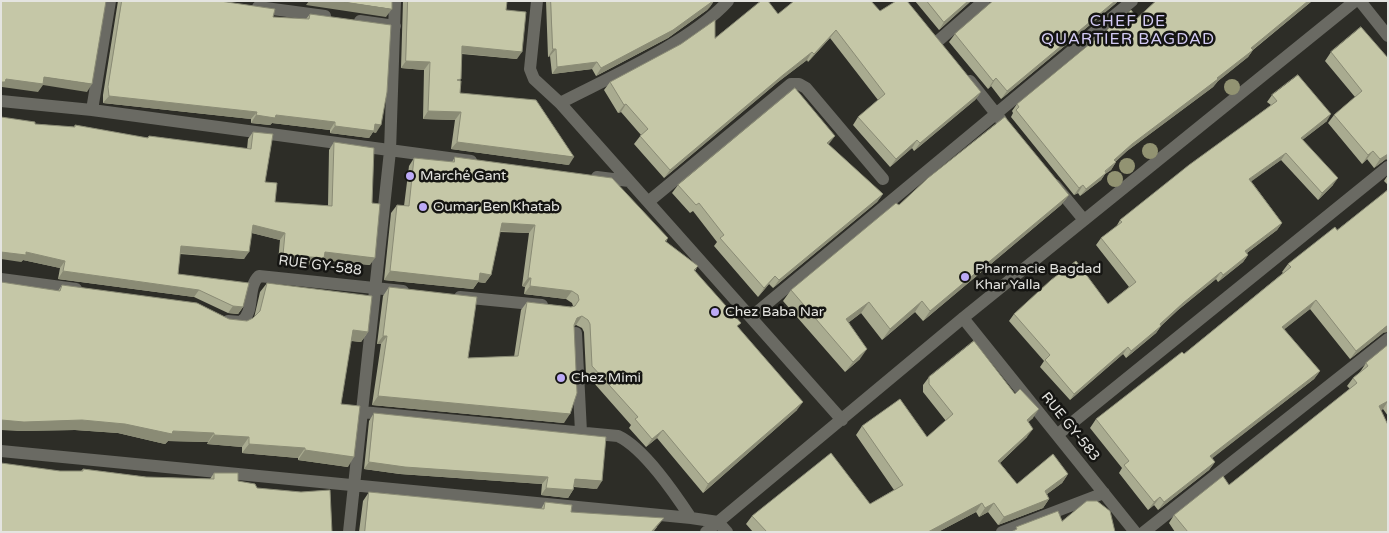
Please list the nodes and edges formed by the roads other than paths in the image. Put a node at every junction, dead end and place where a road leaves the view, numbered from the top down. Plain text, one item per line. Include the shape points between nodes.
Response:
1 (110, 1) edge
2 (396, 1) edge
3 (537, 1) edge
4 (728, 1) edge
5 (984, 1) edge
6 (1132, 1) edge
7 (1355, 1) edge
8 (1360, 1) edge
9 (244, 5) edge
10 (291, 6) edge
11 (394, 26) junction
12 (927, 28) edge
13 (1388, 36) edge
14 (962, 70) edge
15 (1, 101) edge
16 (560, 103) junction
17 (92, 110) junction
18 (996, 114) junction
19 (1008, 128) edge
20 (390, 151) junction
21 (486, 163) edge
22 (1388, 167) edge
23 (582, 175) edge
24 (1049, 178) edge
25 (883, 180) dead end
26 (630, 181) junction
27 (648, 202) junction
28 (1084, 220) junction
29 (1, 279) edge
30 (375, 288) junction
31 (87, 291) edge
32 (413, 292) edge
33 (451, 296) edge
34 (555, 306) edge
35 (218, 317) edge
36 (751, 317) junction
37 (963, 318) junction
38 (576, 333) edge
39 (1388, 339) edge
40 (362, 412) junction
41 (842, 420) junction
42 (581, 432) junction
43 (1056, 435) junction
44 (1, 451) edge
45 (354, 486) junction
46 (1104, 493) junction
47 (691, 518) junction
48 (722, 527) edge
49 (348, 532) edge
50 (706, 532) edge
51 (1002, 532) edge
52 (1135, 532) edge
53 (1144, 532) edge

1 - 17 street
2 - 11 street
3 - 16 street via 530,69 534,79
4 - 16 street via 692,31
5 - 12 street via 941,45
6 - 18 street
7 - 28 street
8 - 13 street
9 - 10 street
10 - 11 street via 343,19
11 - 20 street
14 - 18 street
15 - 17 street
16 - 26 street
17 - 20 street
18 - 19 street
18 - 36 street
20 - 21 street
20 - 30 street
22 - 43 street
23 - 26 street
24 - 28 street
25 - 27 street via 806,88 791,84
26 - 27 street
27 - 36 street
28 - 37 street
29 - 31 street
30 - 32 street
30 - 35 street, RUE GY-588 via 259,276 254,281 246,319 226,321
30 - 40 street
33 - 34 street
36 - 41 street
37 - 41 street
37 - 43 street, RUE GY-583
38 - 42 street
39 - 53 street
40 - 42 street
40 - 45 street
41 - 48 street
42 - 47 street via 627,440 676,495
43 - 46 street, RUE GY-583
44 - 45 street
45 - 47 street
45 - 49 street
46 - 51 street
46 - 52 street, RUE GY-583
47 - 48 street
48 - 50 street

